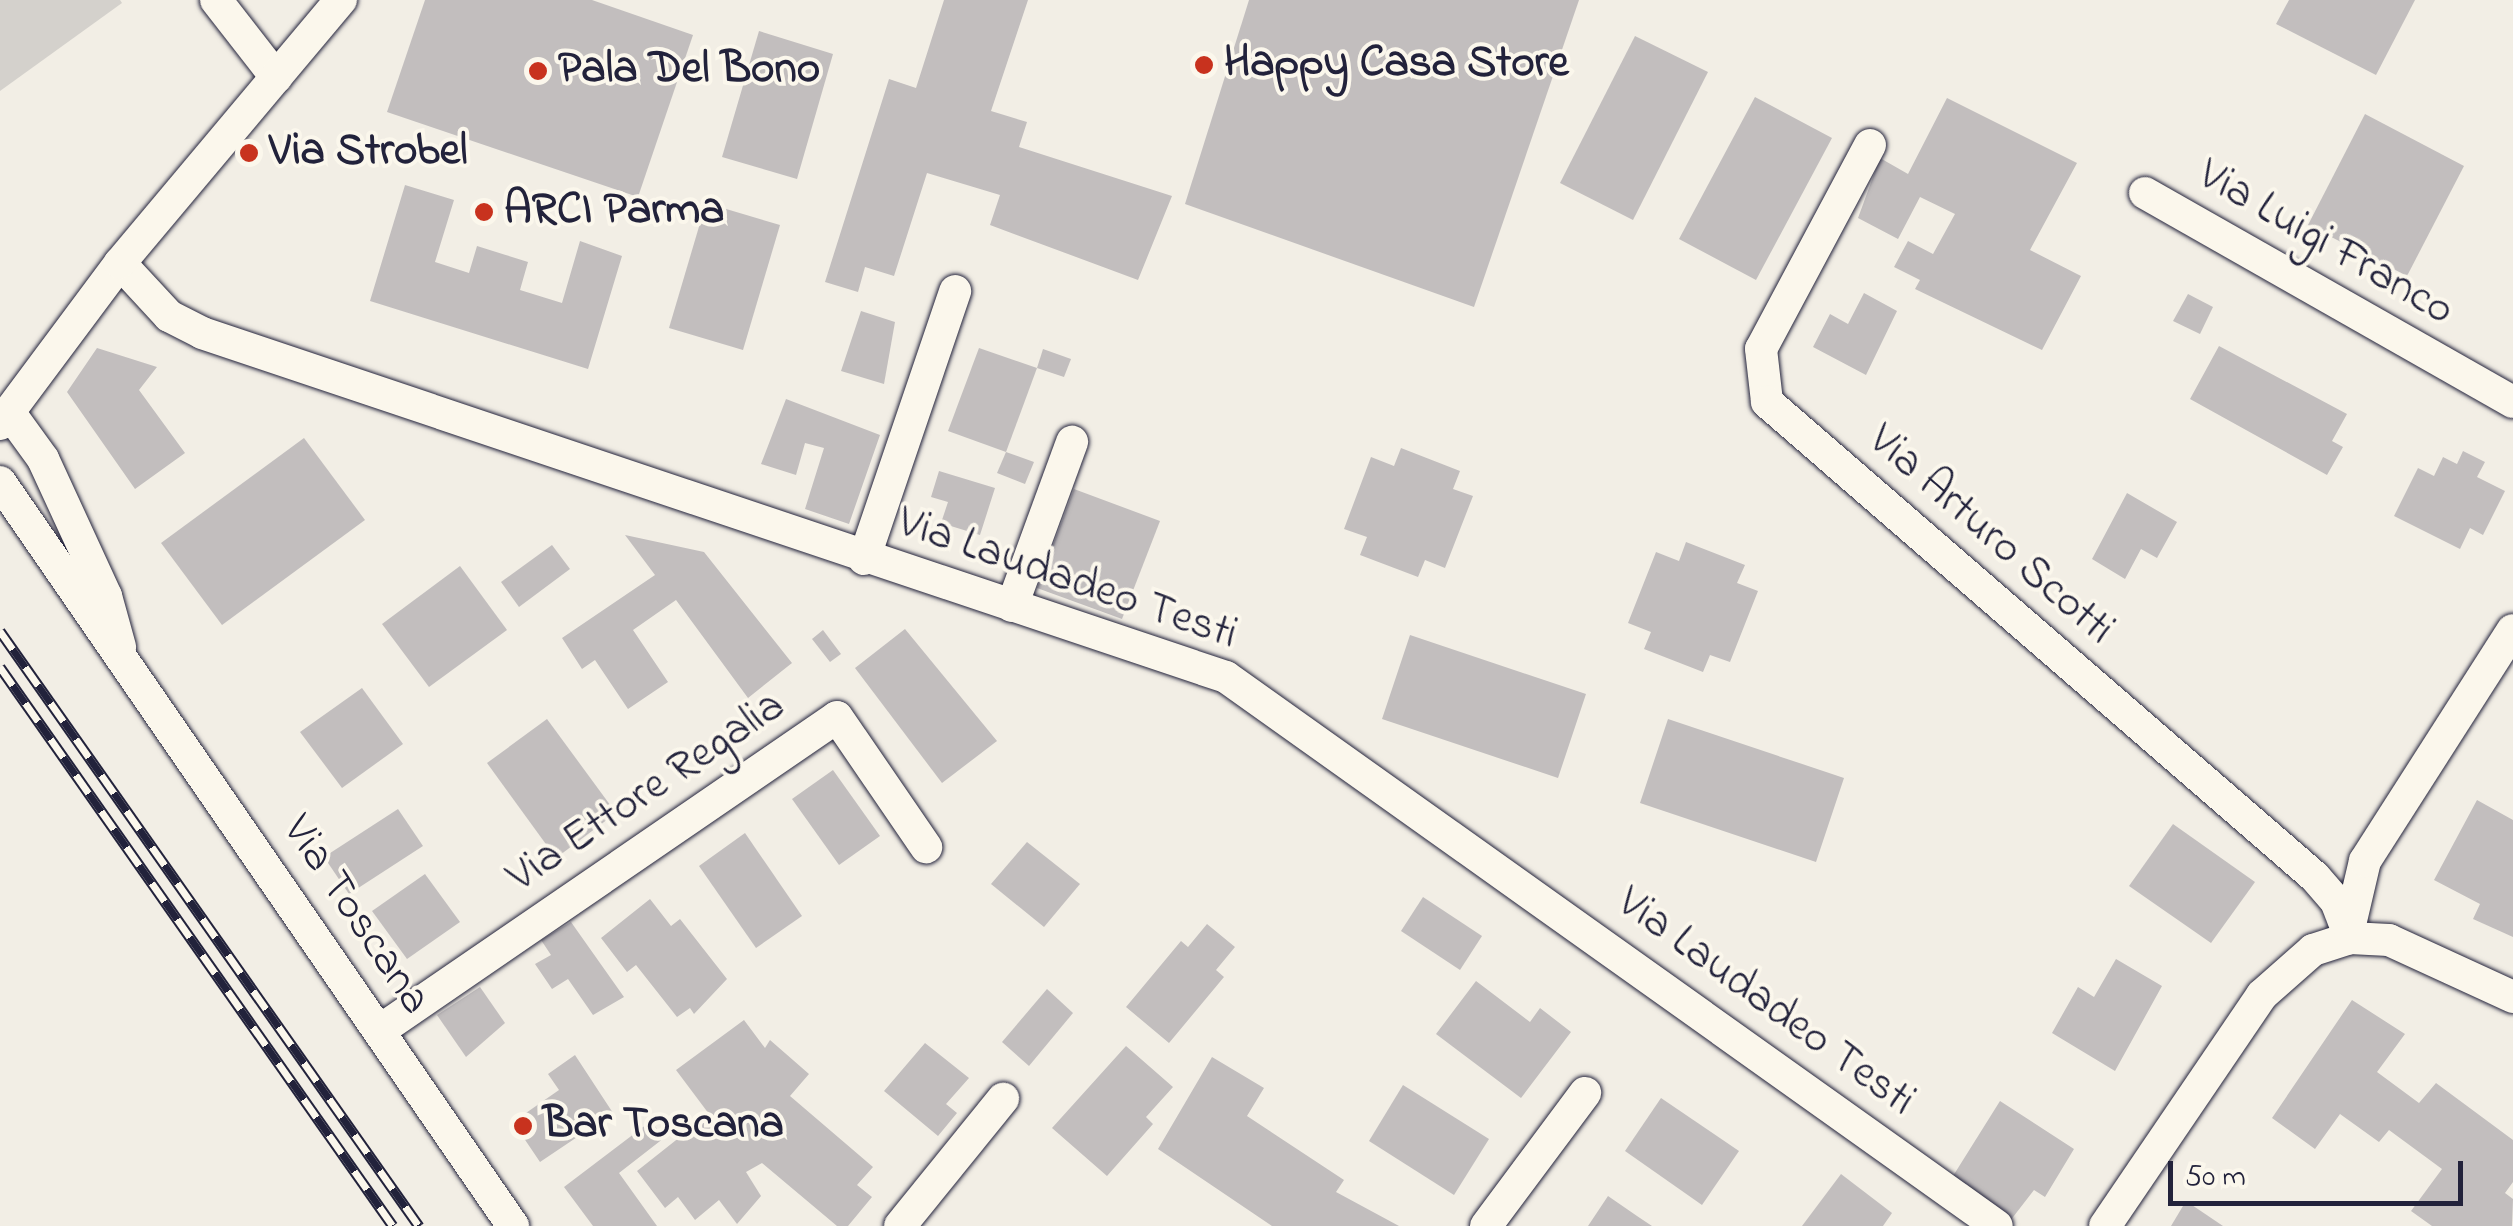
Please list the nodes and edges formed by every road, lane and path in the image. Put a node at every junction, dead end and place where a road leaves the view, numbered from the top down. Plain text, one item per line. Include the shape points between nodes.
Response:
1 (216, 0) edge
2 (341, 0) edge
3 (276, 77) junction
4 (1870, 145) dead end
5 (2145, 193) dead end
6 (120, 263) junction
7 (955, 291) dead end
8 (2513, 402) edge
9 (4, 418) edge
10 (1072, 442) dead end
11 (0, 482) edge
12 (864, 559) junction
13 (1012, 606) junction
14 (2513, 630) edge
15 (124, 656) junction
16 (926, 848) dead end
17 (2350, 938) junction
18 (2513, 997) edge
19 (378, 1032) junction
20 (1585, 1093) dead end
21 (1004, 1100) dead end
22 (513, 1226) edge
23 (900, 1226) edge
24 (1486, 1226) edge
25 (1997, 1226) edge
26 (2105, 1226) edge

1 - 3 street
2 - 3 street
3 - 6 street
4 - 17 street, Via Arturo Scotti via 1761,349 1768,402 2315,877 2336,901
5 - 8 street, Via Luigi Franco
6 - 9 street
6 - 12 street, Via Laudadeo Testi via 169,316 202,333
7 - 12 street
9 - 15 street via 43,459 106,596
10 - 13 street
11 - 15 street via 84,612
12 - 13 street, Via Laudadeo Testi
13 - 25 street, Via Laudadeo Testi via 1169,652 1254,692
14 - 17 street via 2360,870
15 - 19 street, Via Toscana
16 - 19 street, Via Ettore Regalia via 837,718
17 - 18 street via 2416,948
17 - 26 street via 2314,950 2274,982
19 - 22 street, Via Toscana
20 - 24 street
21 - 23 street

